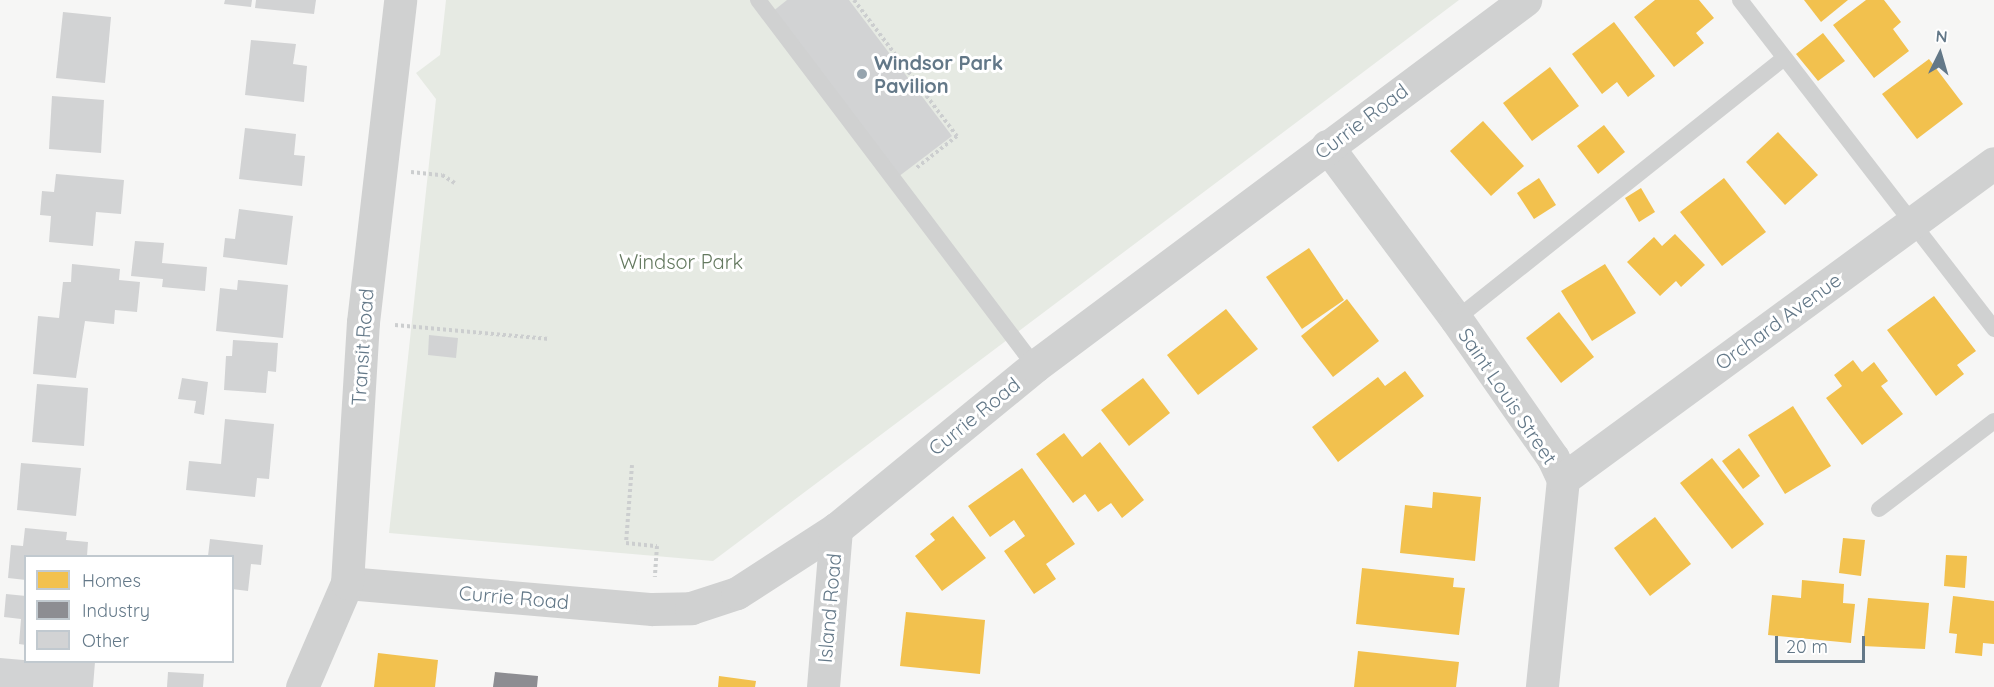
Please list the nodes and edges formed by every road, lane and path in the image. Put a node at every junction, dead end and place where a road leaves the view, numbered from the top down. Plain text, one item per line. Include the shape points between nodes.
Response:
1 (400, 0) edge
2 (758, 0) edge
3 (854, 0) edge
4 (1525, 0) edge
5 (1740, 0) edge
6 (1784, 58) junction
7 (1327, 146) junction
8 (1994, 163) edge
9 (897, 183) junction
10 (1912, 223) junction
11 (1456, 319) junction
12 (411, 326) dead end
13 (1994, 329) edge
14 (549, 339) dead end
15 (1035, 366) junction
16 (1994, 421) edge
17 (632, 465) dead end
18 (1563, 480) junction
19 (1879, 509) dead end
20 (836, 529) junction
21 (347, 583) junction
22 (652, 609) junction
23 (302, 687) edge
24 (823, 687) edge
25 (1542, 687) edge

1 - 21 street, Transit Road via 363,322
2 - 9 lane
3 - 9 path via 957,136
4 - 7 street, Currie Road
5 - 6 lane
6 - 10 lane
6 - 11 lane
7 - 11 street, Saint Louis Street
7 - 15 street, Currie Road
8 - 10 street, Orchard Avenue
9 - 15 lane
10 - 13 lane
10 - 18 street, Orchard Avenue
11 - 18 street, Saint Louis Street via 1553,458
12 - 14 path
15 - 20 street, Currie Road
16 - 19 lane
17 - 22 path via 626,543 657,546
18 - 25 street, Saint Louis Street
20 - 22 street, Currie Road via 736,593 691,608
20 - 24 street, Island Road
21 - 22 street, Currie Road
21 - 23 street, Transit Road

